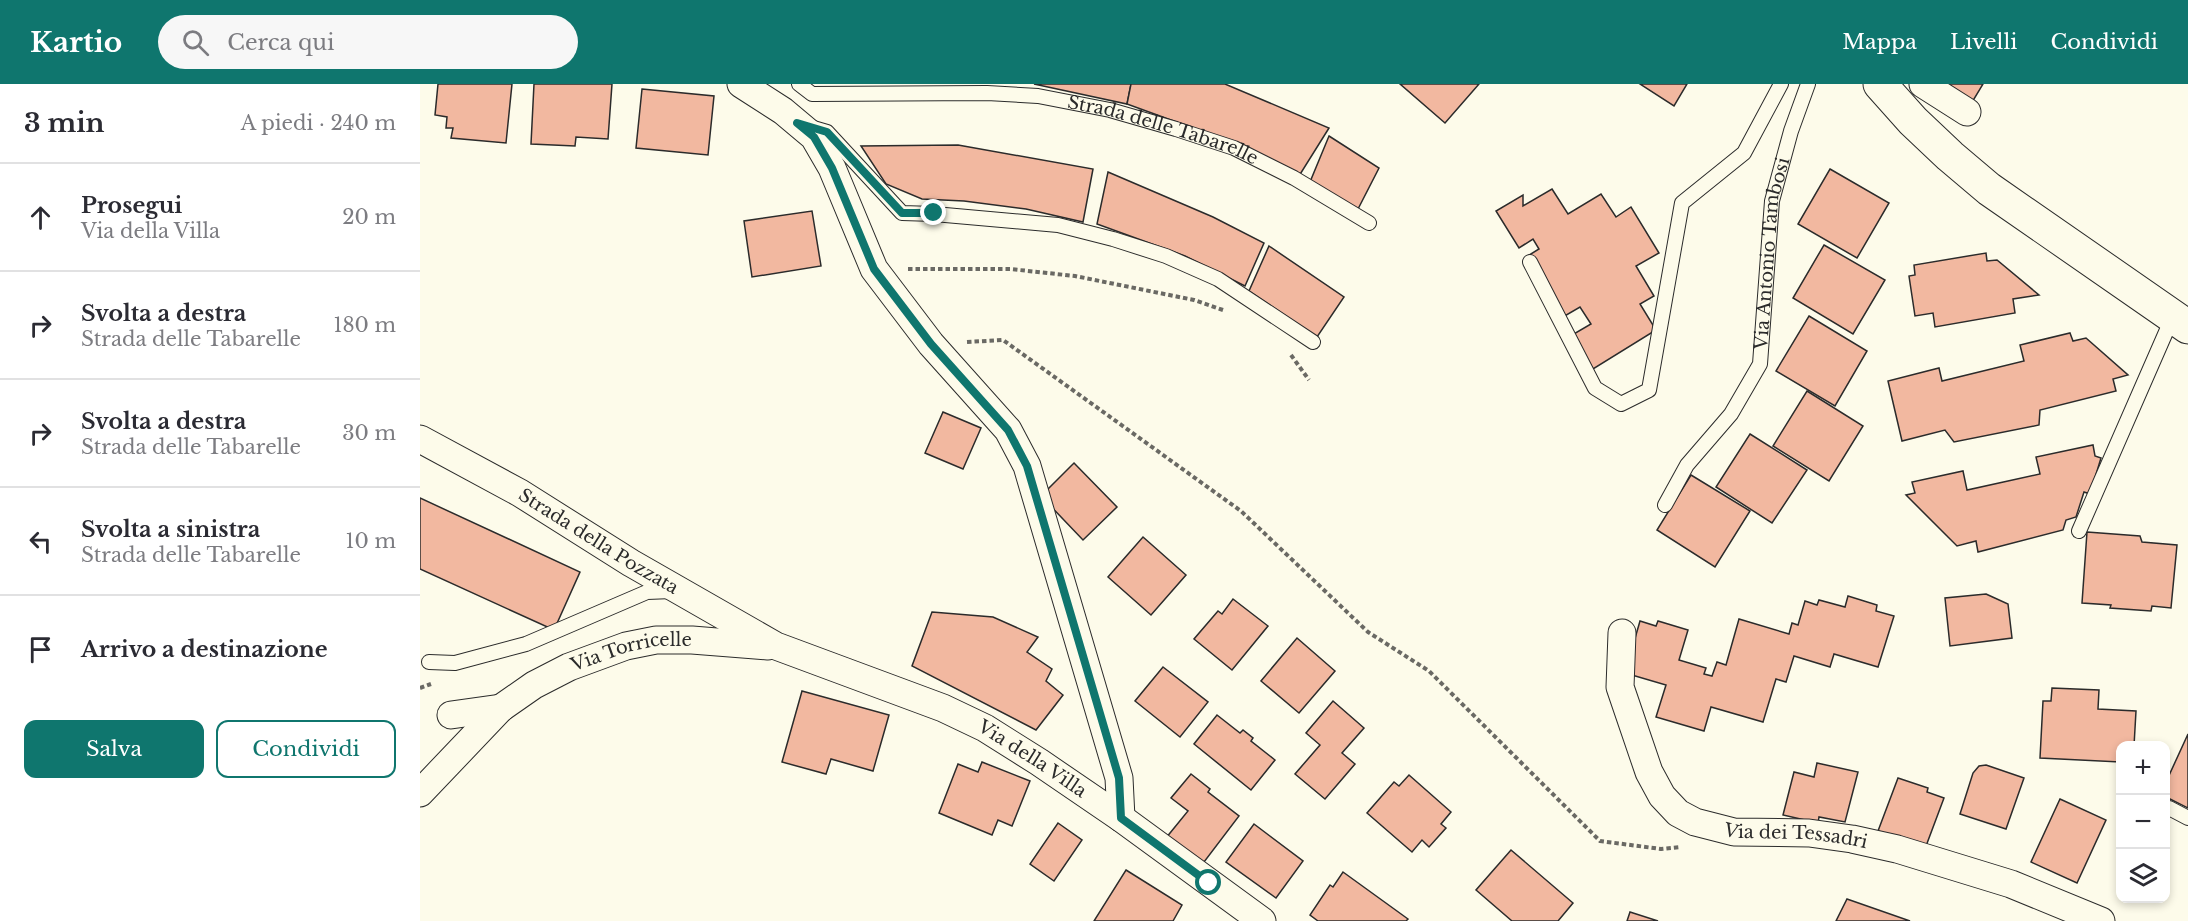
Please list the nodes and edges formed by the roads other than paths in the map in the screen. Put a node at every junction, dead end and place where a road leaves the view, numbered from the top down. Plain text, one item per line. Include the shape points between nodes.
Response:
1 (741, 84) edge
2 (799, 84) edge
3 (1781, 84) edge
4 (1808, 84) edge
5 (1880, 84) edge
6 (1929, 89) edge
7 (1967, 112) dead end
8 (1913, 121) junction
9 (797, 123) junction
10 (1369, 223) dead end
11 (1530, 262) dead end
12 (2180, 322) edge
13 (1313, 342) dead end
14 (420, 439) edge
15 (1665, 505) dead end
16 (2079, 531) dead end
17 (680, 591) junction
18 (1622, 633) dead end
19 (776, 646) junction
20 (429, 662) dead end
21 (501, 708) junction
22 (451, 715) dead end
23 (420, 793) edge
24 (2170, 809) edge
25 (1121, 818) junction
26 (2188, 818) edge
27 (1262, 921) edge
28 (2101, 921) edge

1 - 9 street
2 - 10 lane, Strada delle Tabarelle via 812,94 987,93 1038,96 1110,110 1234,148
3 - 11 lane via 1744,153 1682,203 1648,390 1621,404 1595,388
4 - 15 lane, Via Antonio Tambosi via 1772,201 1760,364 1731,414 1687,465
5 - 8 main road
6 - 7 street
6 - 8 street
8 - 12 main road via 1989,189
9 - 13 lane via 827,132 902,213 1058,225 1113,239 1218,279
9 - 25 street via 814,137 832,168 874,269 931,344 1008,430 1027,466 1119,778
12 - 16 lane
14 - 17 street, Strada della Pozzata via 520,493
17 - 19 street, Strada della Pozzata
17 - 20 lane via 646,592 526,644 455,663
18 - 28 street, Via dei Tessadri via 1620,687 1649,772 1662,796 1678,813 1695,822 1734,832 1809,832 1897,849 2011,884
19 - 21 street, Via Torricelle via 656,640 626,646 569,667
19 - 25 street, Via della Villa via 943,708 985,728
21 - 22 street, Via Torricelle
21 - 23 street, Via Torricelle
24 - 26 lane
25 - 27 street, Via della Villa

